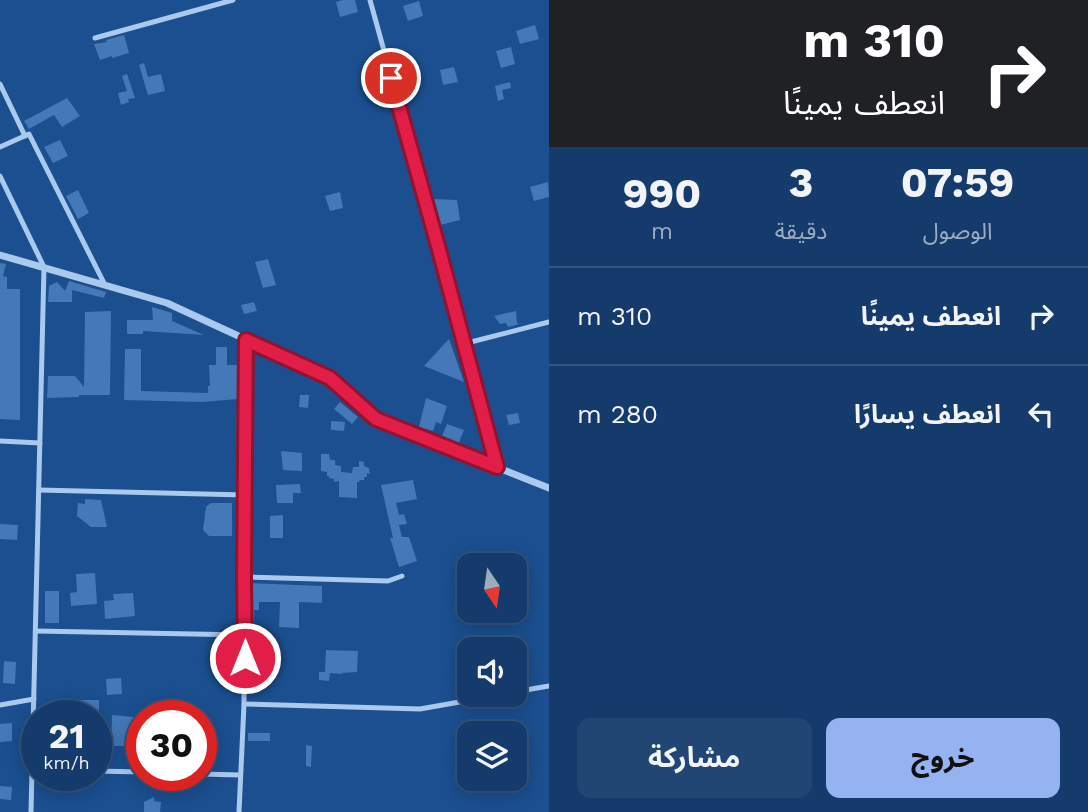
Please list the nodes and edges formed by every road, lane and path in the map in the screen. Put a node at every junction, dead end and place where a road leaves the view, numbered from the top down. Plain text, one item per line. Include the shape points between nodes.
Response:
1 (233, 0) edge
2 (370, 0) edge
3 (95, 38) dead end
4 (0, 83) edge
5 (25, 136) junction
6 (0, 147) edge
7 (0, 176) edge
8 (0, 254) edge
9 (44, 267) junction
10 (105, 285) junction
11 (549, 322) edge
12 (246, 340) junction
13 (463, 344) junction
14 (0, 441) edge
15 (40, 443) junction
16 (497, 467) junction
17 (549, 488) edge
18 (39, 490) junction
19 (244, 495) junction
20 (402, 576) dead end
21 (244, 577) junction
22 (36, 631) junction
23 (245, 635) junction
24 (549, 686) edge
25 (527, 690) edge
26 (34, 699) joint
27 (457, 702) edge
28 (244, 704) junction
29 (0, 705) edge
30 (217, 774) edge
31 (240, 775) junction
32 (32, 791) edge
33 (31, 812) edge
34 (239, 812) edge

1 - 3 street
2 - 13 street
4 - 5 street
5 - 6 street
5 - 10 street via 29,134
7 - 9 street
8 - 9 street
9 - 10 street
9 - 15 street
10 - 12 street via 167,303
11 - 13 street
12 - 16 street via 330,378 376,419
12 - 19 street
13 - 16 street
14 - 15 street
15 - 18 street
16 - 17 street
18 - 19 street
18 - 22 street
19 - 21 street
20 - 21 street via 388,580
21 - 23 street
22 - 23 street
22 - 26 street
23 - 28 street
24 - 25 street
26 - 29 street
27 - 28 street via 420,709
28 - 31 street
30 - 31 street
31 - 34 street
32 - 33 street

